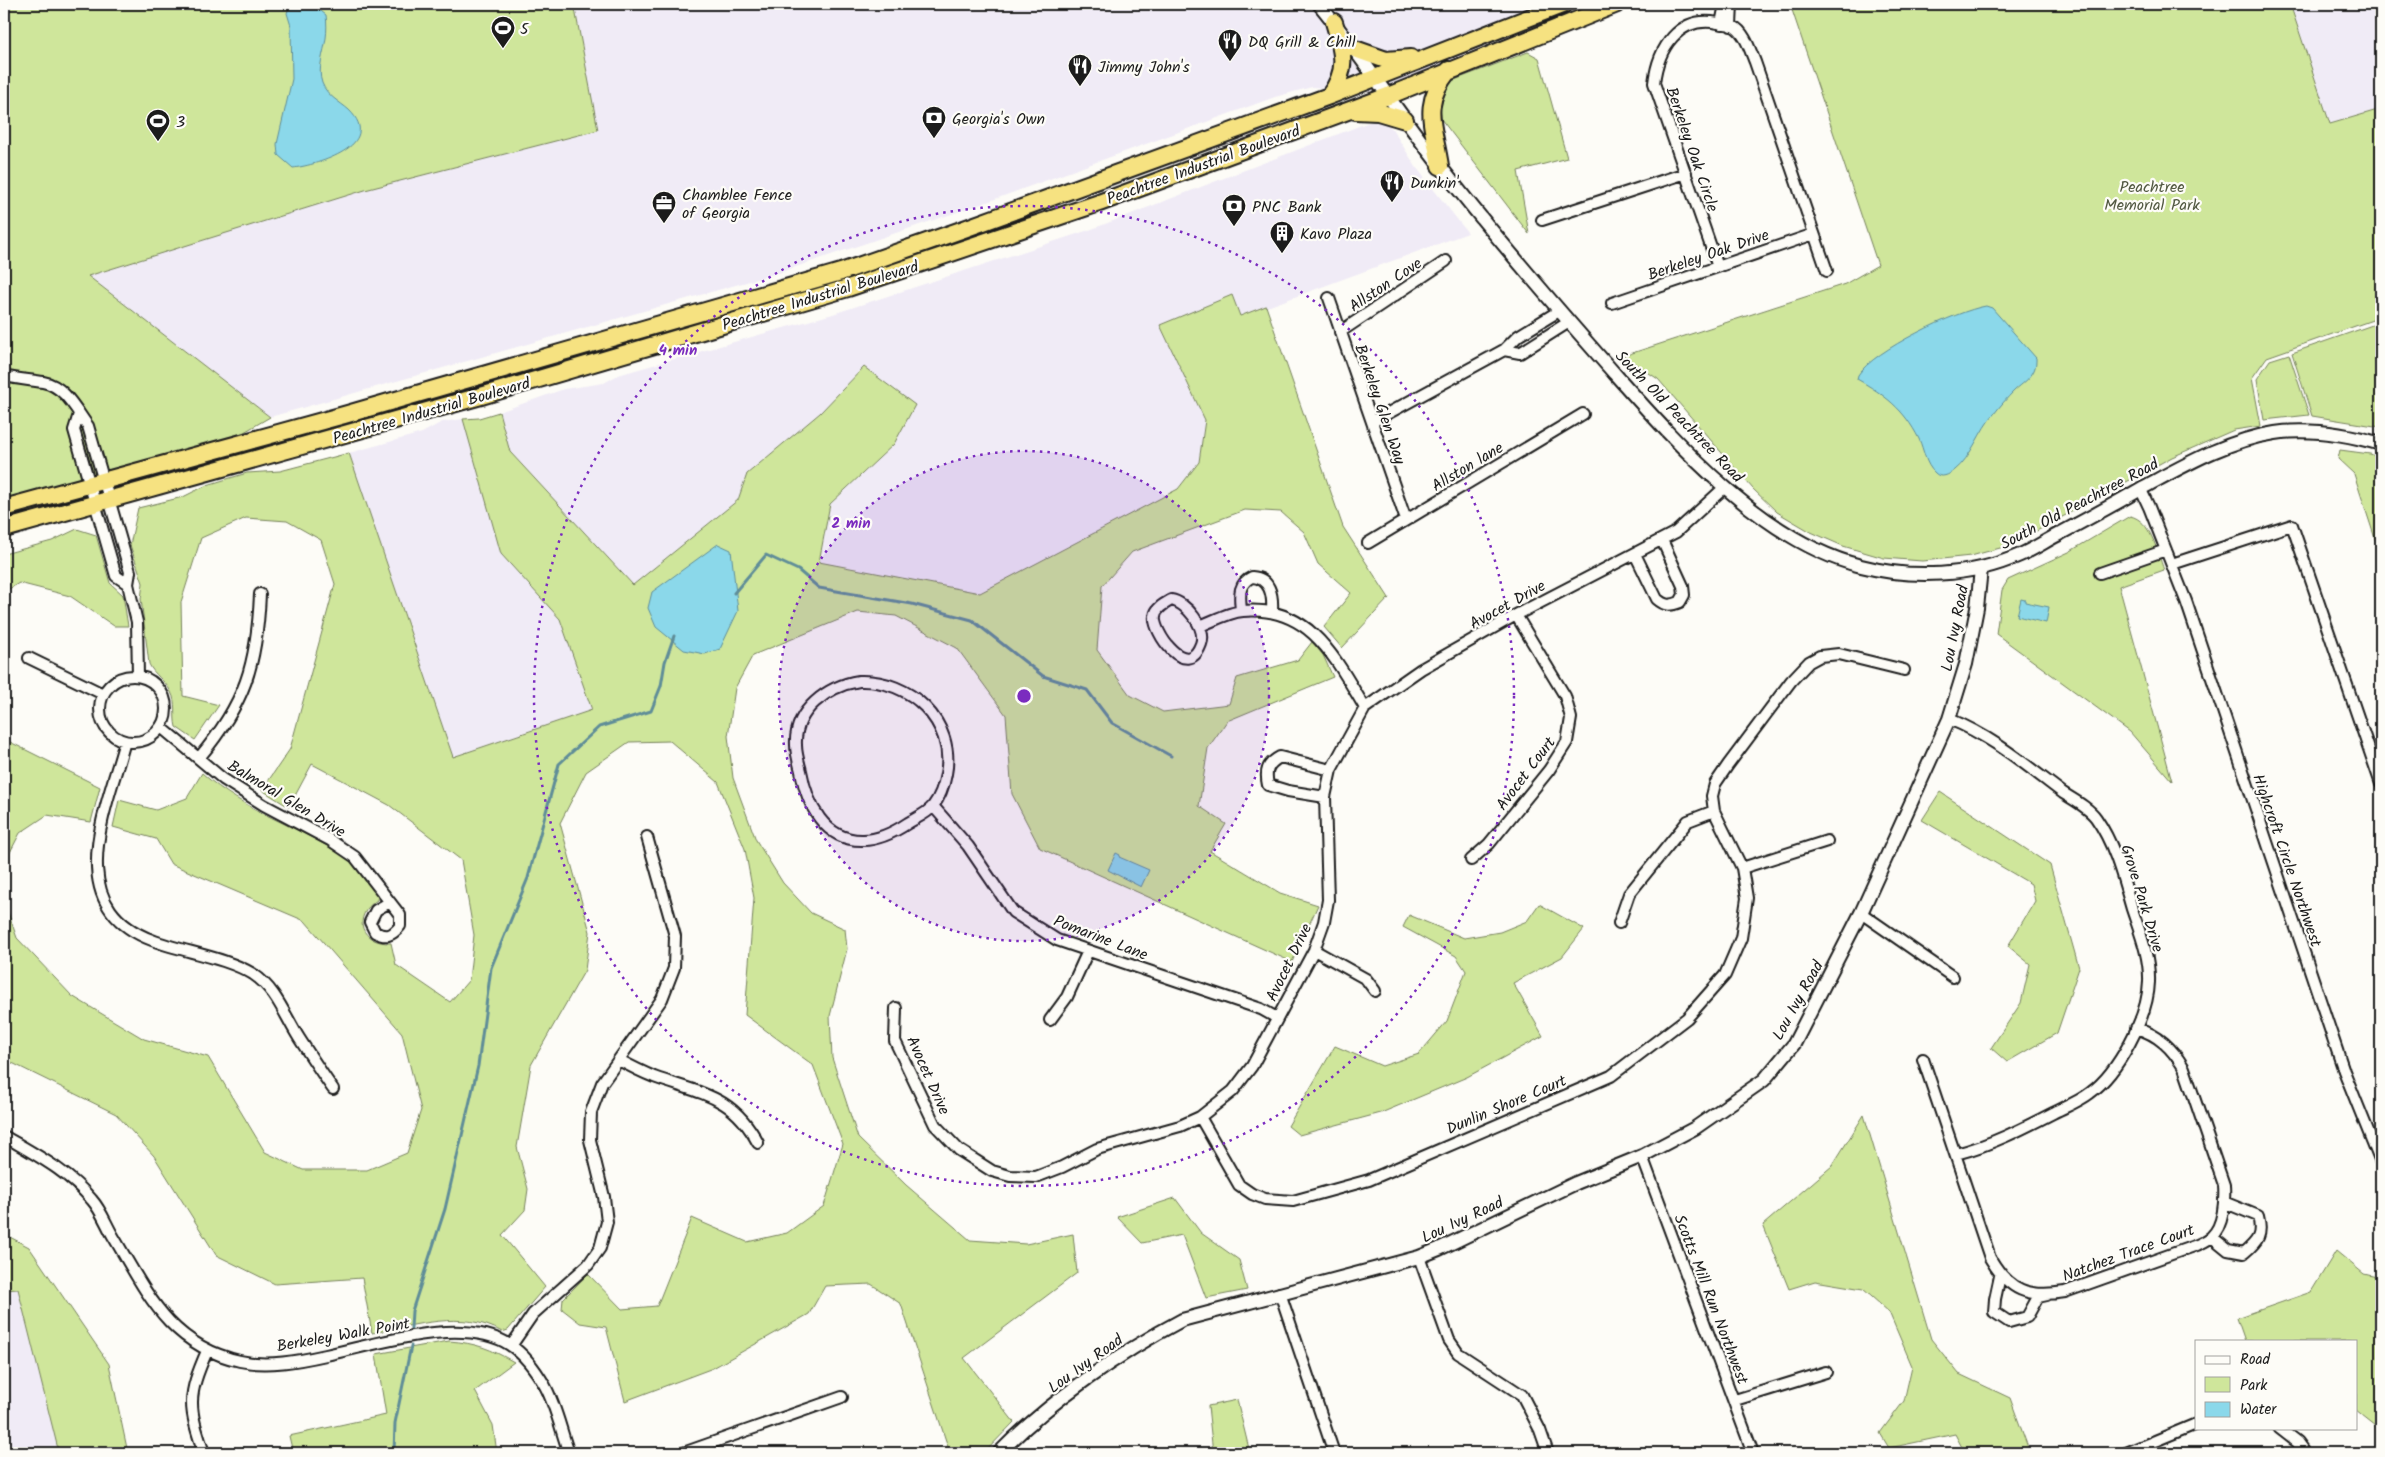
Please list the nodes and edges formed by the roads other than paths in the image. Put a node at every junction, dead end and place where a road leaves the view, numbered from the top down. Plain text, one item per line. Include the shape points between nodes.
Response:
1 (1319, 4) edge
2 (1564, 4) edge
3 (1617, 4) edge
4 (1725, 4) edge
5 (1732, 4) edge
6 (1334, 22) junction
7 (1726, 25) junction
8 (1354, 49) junction
9 (1433, 56) junction
10 (1449, 70) junction
11 (1376, 78) junction
12 (1328, 96) junction
13 (1388, 96) junction
14 (1340, 114) junction
15 (1405, 120) junction
16 (1440, 166) junction
17 (1686, 173) junction
18 (1542, 220) dead end
19 (1814, 234) junction
20 (1446, 261) dead end
21 (1718, 267) junction
22 (1827, 271) dead end
23 (1329, 298) dead end
24 (1612, 303) dead end
25 (1559, 311) junction
26 (1569, 322) junction
27 (1340, 332) junction
28 (1522, 333) junction
29 (1531, 348) junction
30 (1504, 350) junction
31 (4, 376) edge
32 (79, 414) junction
33 (1582, 414) dead end
34 (1372, 422) junction
35 (2381, 444) edge
36 (96, 484) junction
37 (1724, 488) junction
38 (2141, 490) junction
39 (102, 502) junction
40 (4, 508) edge
41 (1406, 520) junction
42 (4, 529) edge
43 (1662, 540) junction
44 (1368, 543) dead end
45 (2166, 550) junction
46 (1635, 554) junction
47 (2172, 564) junction
48 (1981, 569) junction
49 (2100, 573) dead end
50 (260, 594) dead end
51 (1241, 610) junction
52 (1272, 610) junction
53 (1516, 615) junction
54 (1200, 626) junction
55 (29, 658) dead end
56 (1904, 670) dead end
57 (138, 676) junction
58 (103, 694) junction
59 (1365, 708) junction
60 (1949, 720) junction
61 (161, 727) junction
62 (126, 742) junction
63 (199, 758) junction
64 (1331, 770) junction
65 (2381, 784) edge
66 (1325, 797) junction
67 (933, 806) junction
68 (1714, 812) junction
69 (647, 837) dead end
70 (1827, 841) dead end
71 (1471, 860) dead end
72 (1742, 868) junction
73 (390, 902) dead end
74 (1861, 913) junction
75 (1619, 923) dead end
76 (1314, 950) junction
77 (1088, 951) junction
78 (1953, 976) dead end
79 (1375, 992) dead end
80 (896, 1008) dead end
81 (1277, 1018) junction
82 (1050, 1020) dead end
83 (2136, 1028) junction
84 (1924, 1059) dead end
85 (619, 1060) junction
86 (333, 1088) dead end
87 (1200, 1117) junction
88 (4, 1136) edge
89 (758, 1144) dead end
90 (1956, 1154) junction
91 (1642, 1156) junction
92 (2381, 1163) edge
93 (2226, 1203) junction
94 (2212, 1237) junction
95 (1419, 1257) junction
96 (2000, 1276) junction
97 (1280, 1293) junction
98 (2050, 1294) junction
99 (511, 1346) junction
100 (207, 1351) junction
101 (1826, 1372) dead end
102 (842, 1397) dead end
103 (1735, 1400) junction
104 (2195, 1424) edge
105 (2281, 1430) edge
106 (204, 1453) edge
107 (569, 1453) edge
108 (683, 1453) edge
109 (999, 1453) edge
110 (1334, 1453) edge
111 (1548, 1453) edge
112 (1752, 1453) edge
113 (2126, 1453) edge
114 (2305, 1453) edge

1 - 6 street, South Old Peachtree Road
2 - 9 highway, Peachtree Industrial Boulevard
3 - 10 highway, Peachtree Industrial Boulevard
4 - 7 street
5 - 7 street
6 - 8 street, South Old Peachtree Road
6 - 12 highway via 1343,64 1338,83
7 - 17 street, Berkeley Oak Circle via 1704,20 1680,29 1666,44 1656,70 1654,83
7 - 19 street via 1745,39 1755,62
8 - 9 highway via 1386,60
8 - 11 street, South Old Peachtree Road
9 - 11 highway, Peachtree Industrial Boulevard
10 - 13 highway, Peachtree Industrial Boulevard
10 - 16 highway via 1437,85 1431,102 1431,122
11 - 12 highway, Peachtree Industrial Boulevard
11 - 13 street, South Old Peachtree Road
12 - 36 highway, Peachtree Industrial Boulevard via 841,272
13 - 14 highway, Peachtree Industrial Boulevard
13 - 15 street, South Old Peachtree Road
14 - 15 highway via 1378,112
14 - 39 highway, Peachtree Industrial Boulevard via 1099,203 848,288 481,396
15 - 16 street, South Old Peachtree Road
16 - 25 street, South Old Peachtree Road
17 - 18 street
17 - 21 street, Berkeley Oak Circle
19 - 21 street, Berkeley Oak Drive
19 - 22 street
20 - 27 street, Allston Cove
21 - 24 street, Berkeley Oak Drive
23 - 27 street, Berkeley Glen Way
25 - 26 street, South Old Peachtree Road
25 - 28 street
26 - 29 street
26 - 37 street, South Old Peachtree Road via 1644,407
27 - 34 street, Berkeley Glen Way
28 - 29 street
28 - 30 street
29 - 30 street via 1520,353
30 - 34 street
31 - 32 street via 45,382 55,387
32 - 36 street via 88,426
32 - 36 street via 74,430
33 - 41 street, Allston lane
34 - 41 street, Berkeley Glen Way
35 - 38 street, South Old Peachtree Road via 2356,436 2314,431 2274,433 2239,442 2187,464
36 - 39 street
36 - 39 street
36 - 40 highway, Peachtree Industrial Boulevard
37 - 43 street, Avocet Drive via 1676,532
37 - 48 street, South Old Peachtree Road via 1785,533 1821,552 1859,566 1938,574
38 - 45 street, Highcroft Circle Northwest
38 - 48 street, South Old Peachtree Road via 2018,556
39 - 42 highway, Peachtree Industrial Boulevard
39 - 57 street via 116,576 128,584 137,622
41 - 44 street, Allston lane
43 - 46 street, Avocet Drive
43 - 46 street via 1683,586 1684,595 1680,602 1669,605 1657,599
45 - 47 street, Highcroft Circle Northwest
45 - 49 street
46 - 53 street, Avocet Drive
47 - 65 street via 2292,525
47 - 92 street, Highcroft Circle Northwest via 2344,1071
48 - 60 street, Lou Ivy Road via 1966,664
50 - 63 street via 251,669 239,701 224,727
51 - 52 street
51 - 52 street via 1242,585 1252,577 1263,580 1268,586 1272,594
51 - 54 street
52 - 59 street via 1310,630 1336,660
53 - 59 street, Avocet Drive via 1421,669
53 - 71 street, Avocet Court via 1565,696 1571,718 1567,742 1549,770 1489,844
54 - 54 street via 1184,605 1176,601 1163,604 1154,615 1155,624 1174,654 1182,657 1191,657 1198,651 1202,641
55 - 58 street
56 - 68 street via 1839,654 1820,656 1809,662 1791,681 1716,784 1712,796
57 - 58 street via 115,681
57 - 61 street via 155,685 163,696 166,715
58 - 62 street via 100,707 104,726 113,736
59 - 64 street, Avocet Drive
60 - 74 street, Lou Ivy Road
60 - 83 street, Grove Park Drive via 1972,728 2007,751 2095,816 2108,836 2148,960 2147,1000
61 - 62 street via 143,741
61 - 63 street, Balmoral Glen Drive
62 - 86 street via 96,845 95,871 105,902 126,927 151,940 252,974 270,989
63 - 73 street, Balmoral Glen Drive via 248,795 355,857
64 - 66 street, Avocet Drive
64 - 66 street via 1280,757 1271,762 1266,772 1268,785
66 - 76 street, Avocet Drive via 1328,900
67 - 67 street via 877,838 854,840 833,832 818,818 803,784 796,744 806,712 831,690 859,681 888,684 915,698 936,720 947,745 944,786
67 - 77 street, Pomarine Lane via 968,846 1013,912 1057,940
68 - 72 street, Dunlin Shore Court
68 - 75 street via 1688,821 1629,894
69 - 85 street via 675,936 674,968 662,999
70 - 72 street
72 - 87 street, Dunlin Shore Court via 1746,898 1741,938 1725,975 1687,1018 1611,1076 1369,1180 1293,1201 1265,1199 1239,1184
74 - 78 street
74 - 91 street, Lou Ivy Road via 1794,1044 1764,1080 1695,1128
76 - 79 street via 1366,979
76 - 81 street, Avocet Drive
77 - 81 street, Pomarine Lane
77 - 82 street via 1066,998
80 - 87 street, Avocet Drive via 895,1041 935,1125 959,1150 992,1171 1010,1176 1036,1177 1097,1149 1180,1126
81 - 87 street, Avocet Drive via 1244,1078
83 - 90 street, Grove Park Drive via 2108,1077 2090,1094 2006,1137
83 - 93 street via 2163,1041 2184,1068 2224,1184
84 - 90 street
85 - 89 street via 651,1076 712,1096 730,1106 749,1126
85 - 99 street via 602,1084 591,1112 590,1140 607,1222 600,1248 588,1265 533,1314
88 - 100 street, Berkeley Walk Point via 64,1172 93,1201 153,1304 181,1334
90 - 96 street via 1990,1258
91 - 95 street, Lou Ivy Road via 1576,1182
91 - 103 street, Scotts Mill Run Northwest
93 - 94 street, Natchez Trace Court
93 - 94 street via 2258,1216 2261,1228 2257,1242 2244,1253 2228,1250
94 - 98 street, Natchez Trace Court via 2157,1261 2065,1292
95 - 97 street, Lou Ivy Road
95 - 111 street via 1449,1340 1458,1353 1522,1395
96 - 98 street, Natchez Trace Court via 2012,1286 2034,1294
96 - 98 street, Natchez Trace Court via 1994,1312 2009,1322 2027,1317 2038,1297
97 - 109 street, Lou Ivy Road via 1182,1320 1147,1339 1112,1361 1028,1426
97 - 110 street
99 - 100 street, Berkeley Walk Point via 488,1335 458,1330 276,1363 242,1361
99 - 107 street, Berkeley Walk Point via 527,1361 544,1385
100 - 106 street via 190,1400
101 - 103 street
102 - 108 street
103 - 112 street, Scotts Mill Run Northwest
104 - 113 street
105 - 114 street

